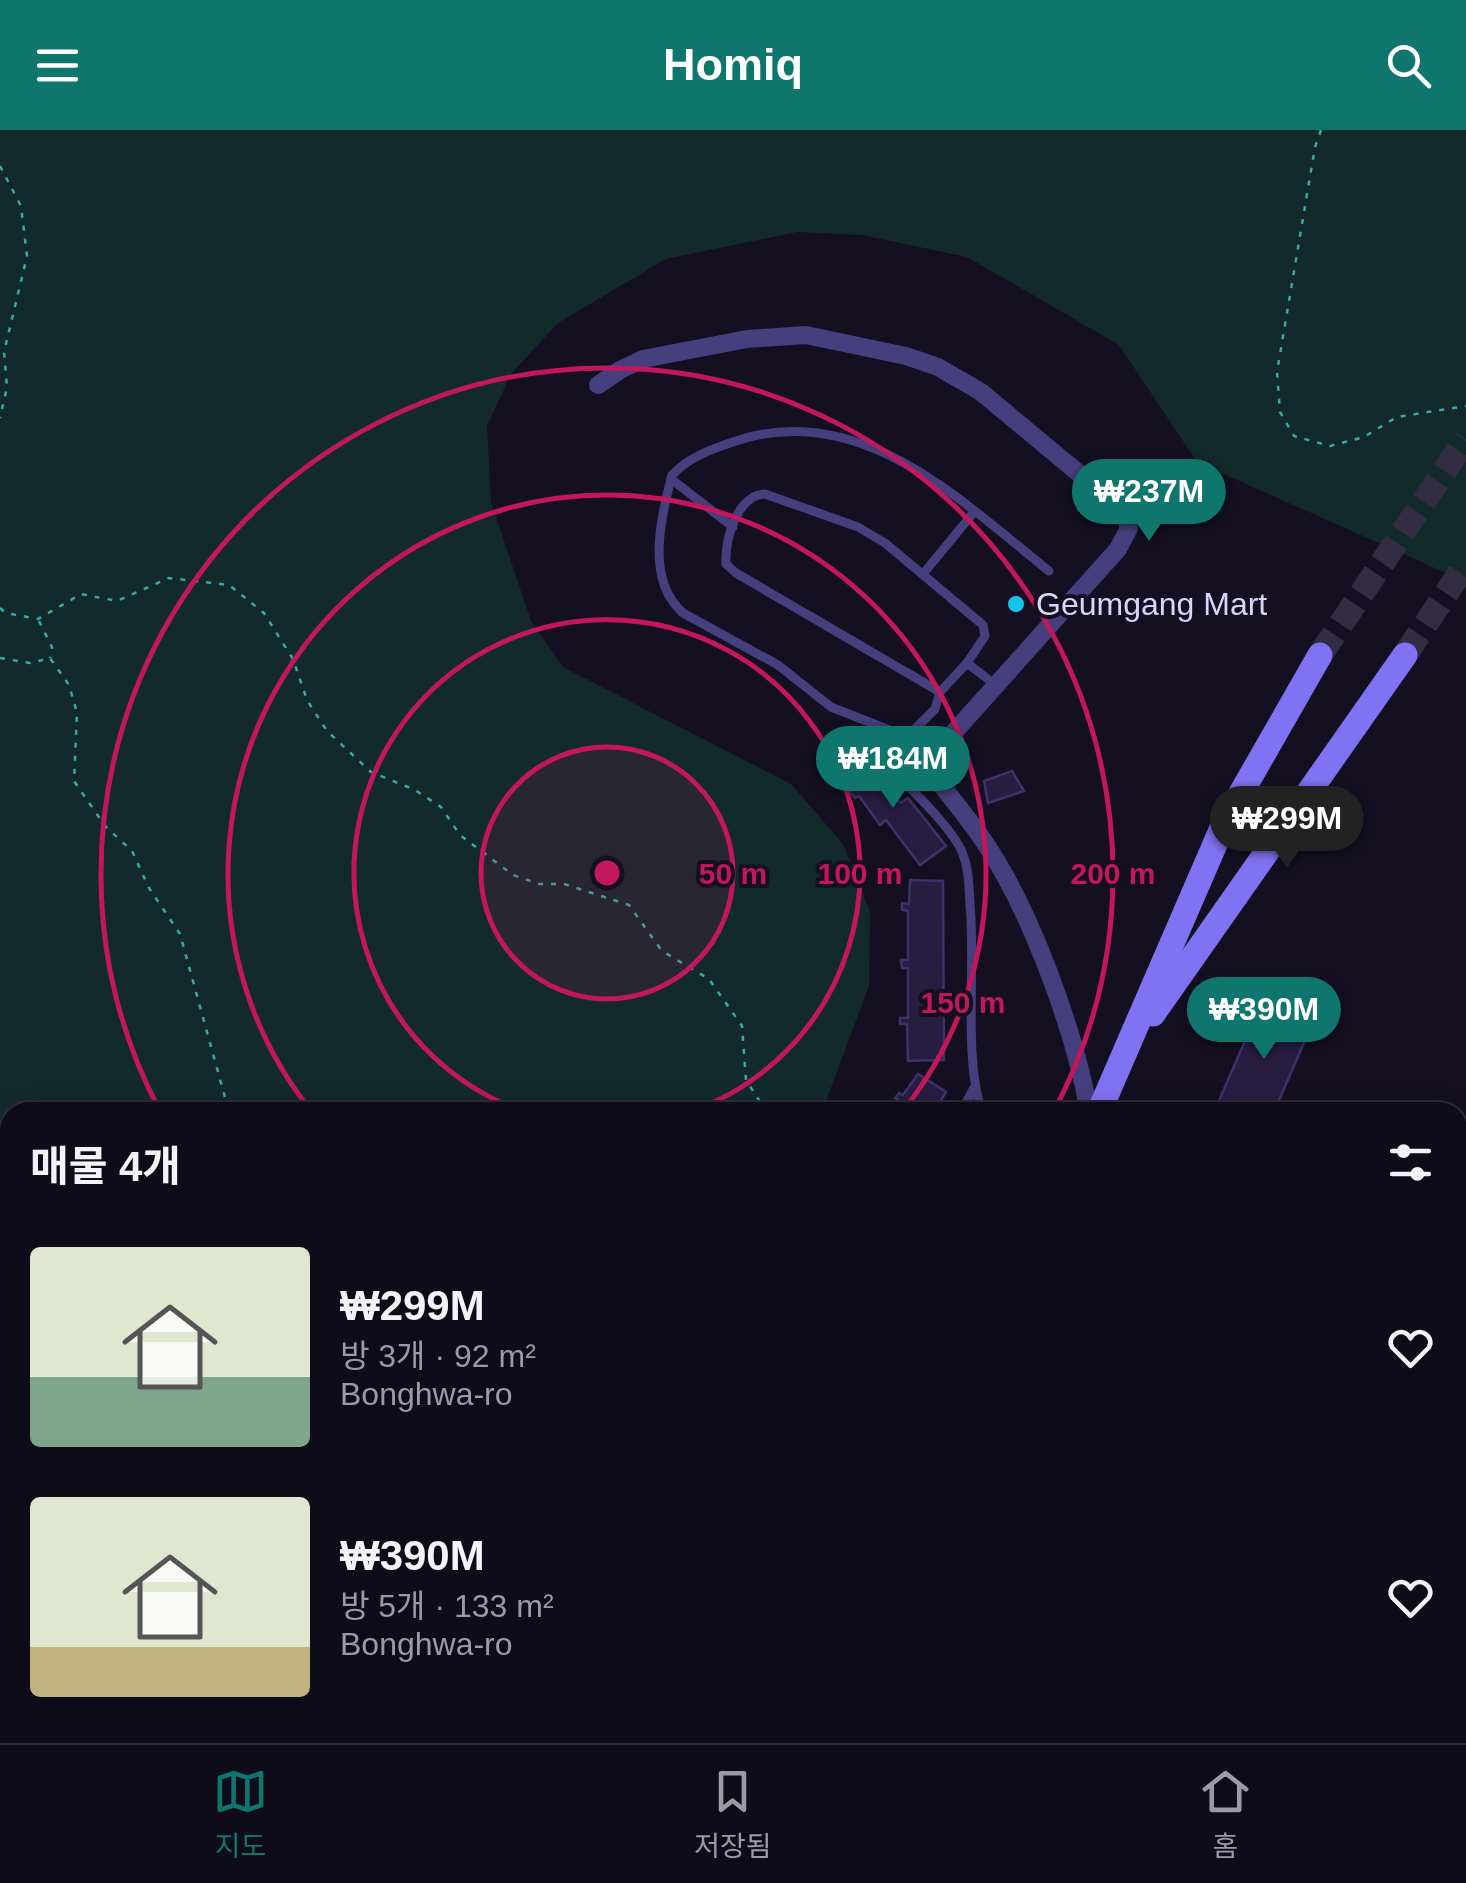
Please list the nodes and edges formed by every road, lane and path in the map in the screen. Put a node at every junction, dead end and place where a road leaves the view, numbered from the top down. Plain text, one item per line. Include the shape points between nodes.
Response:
1 (1320, 130) edge
2 (0, 166) edge
3 (598, 385) dead end
4 (1466, 406) edge
5 (0, 418) edge
6 (671, 479) junction
7 (974, 512) junction
8 (733, 527) junction
9 (1049, 571) dead end
10 (923, 574) junction
11 (0, 608) edge
12 (38, 619) junction
13 (1320, 655) tunnel mouth
14 (1405, 655) tunnel mouth
15 (0, 658) edge
16 (50, 658) junction
17 (967, 663) junction
18 (994, 684) junction
19 (940, 692) junction
20 (875, 754) dead end
21 (1124, 1055) junction
22 (974, 1088) junction
23 (226, 1102) edge
24 (760, 1102) edge
25 (966, 1102) edge
26 (979, 1102) edge
27 (1087, 1102) edge
28 (1103, 1102) edge

1 - 4 path via 1277,372 1280,412 1294,436 1330,446 1398,418
2 - 5 path via 21,206 27,256 4,352 7,387
3 - 18 street via 663,354 806,335 906,356 981,392 1116,503 1129,528 1086,588
6 - 7 lane via 689,460 722,445 801,432 888,453
6 - 8 lane
6 - 19 lane via 660,581 683,613 778,666 831,707 907,737 935,709
7 - 9 lane
7 - 10 lane
8 - 10 lane via 746,501 765,494 858,527
8 - 19 lane via 726,564 736,573
10 - 17 lane via 983,625 985,636
11 - 12 path
12 - 16 path via 52,647
12 - 24 path via 81,594 118,601 169,578 229,585 264,613 294,658 307,700 371,772 440,808 460,834 513,875 629,905 662,952 710,980 742,1026 746,1080
13 - 21 main road via 1225,821
14 - 21 main road
15 - 16 path
16 - 23 path via 69,685 77,713 74,781 132,851 180,934
17 - 18 lane
17 - 19 lane
18 - 27 street via 929,760 931,772 1009,883 1070,1034
20 - 22 lane via 961,849 967,869
21 - 28 main road
22 - 25 lane
22 - 26 lane

